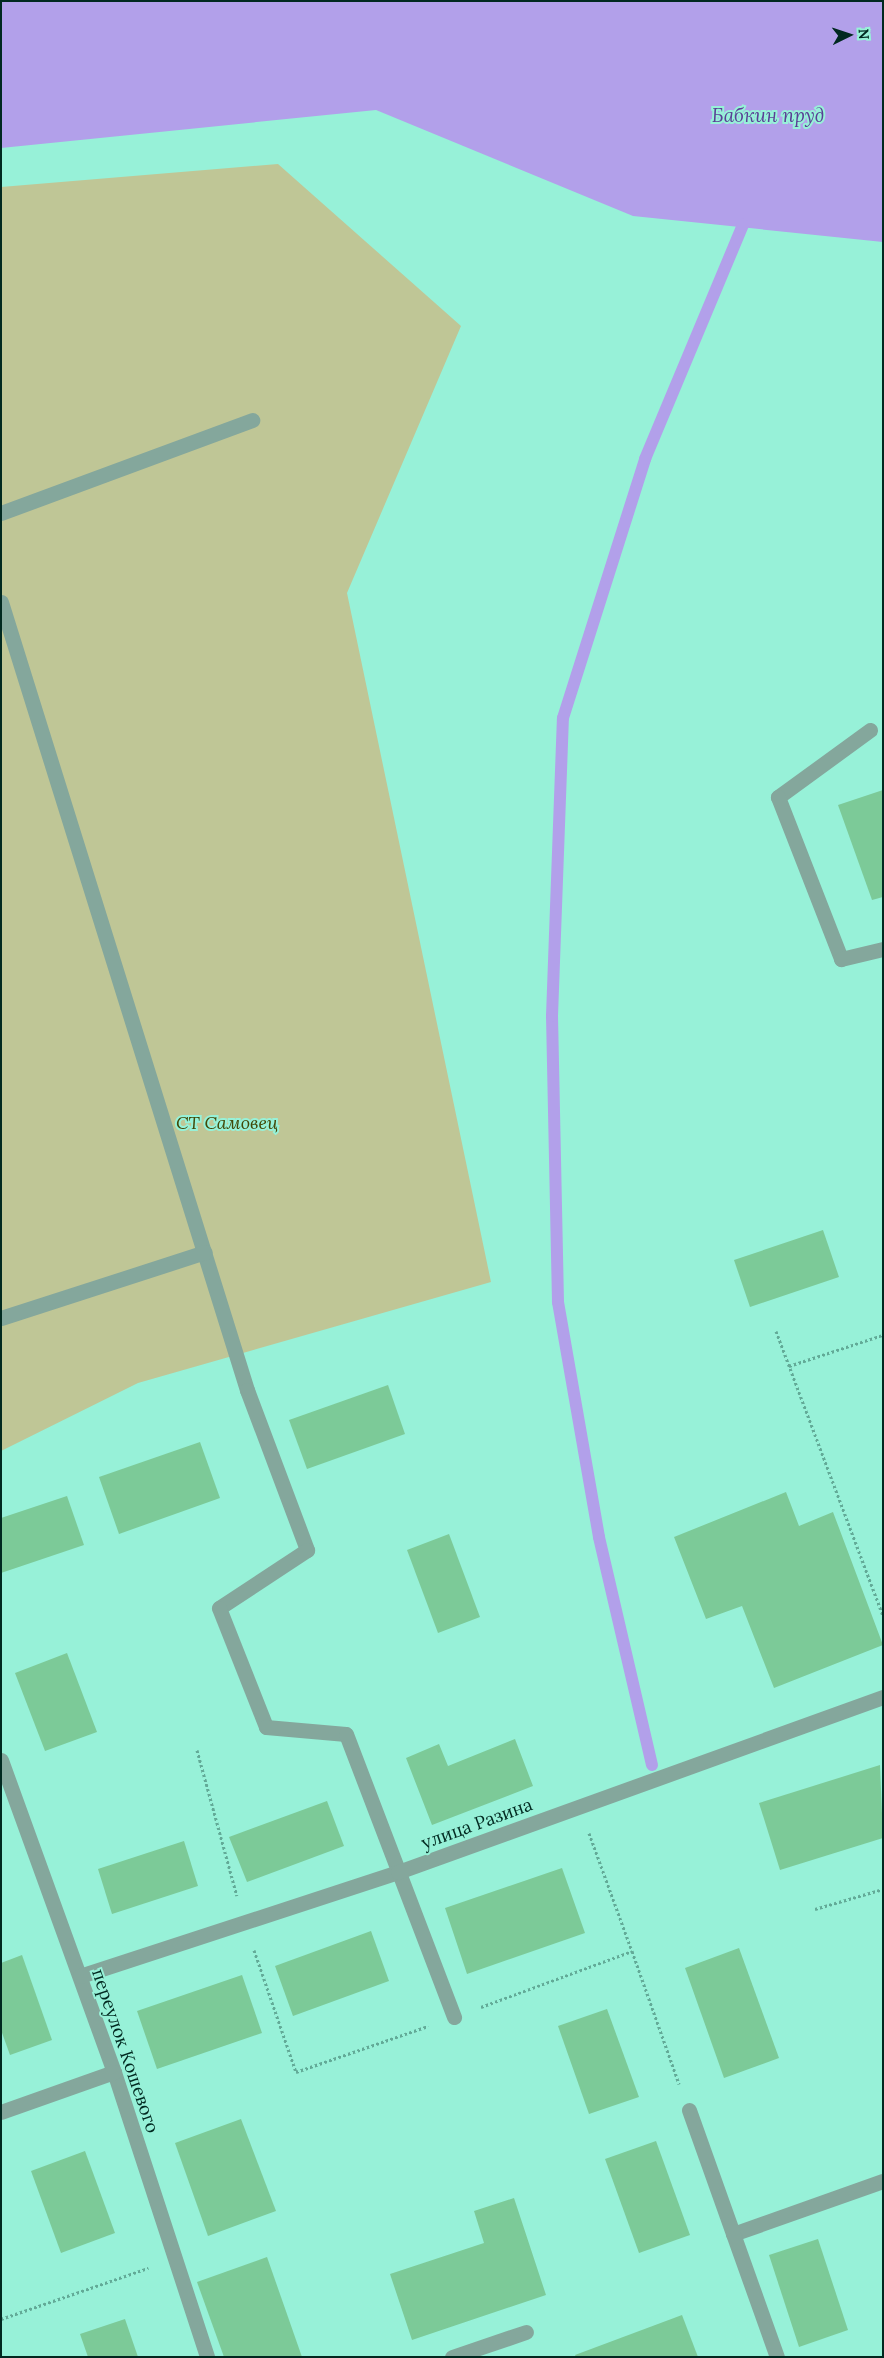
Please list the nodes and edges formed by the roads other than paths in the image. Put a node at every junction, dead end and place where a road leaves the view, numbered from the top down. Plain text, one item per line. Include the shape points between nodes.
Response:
1 (252, 420) dead end
2 (1, 512) edge
3 (1, 602) edge
4 (870, 730) dead end
5 (883, 949) edge
6 (204, 1252) junction
7 (1, 1318) edge
8 (883, 1697) edge
9 (1, 1760) edge
10 (398, 1872) junction
11 (80, 1976) junction
12 (454, 2017) dead end
13 (114, 2072) junction
14 (689, 2110) dead end
15 (1, 2112) edge
16 (883, 2181) edge
17 (733, 2234) junction
18 (526, 2332) dead end
19 (206, 2357) edge
20 (452, 2357) edge
21 (777, 2357) edge

1 - 2 street
3 - 6 street
4 - 5 street via 778,797 840,958
6 - 7 street
6 - 10 street via 247,1390 307,1550 219,1608 266,1727 346,1734
8 - 10 street, улица Разина
9 - 11 street, переулок Кошевого
10 - 11 street, улица Разина
10 - 12 street
11 - 13 street, переулок Кошевого
13 - 15 street
13 - 19 street, переулок Кошевого
14 - 17 street
16 - 17 street
17 - 21 street
18 - 20 street

